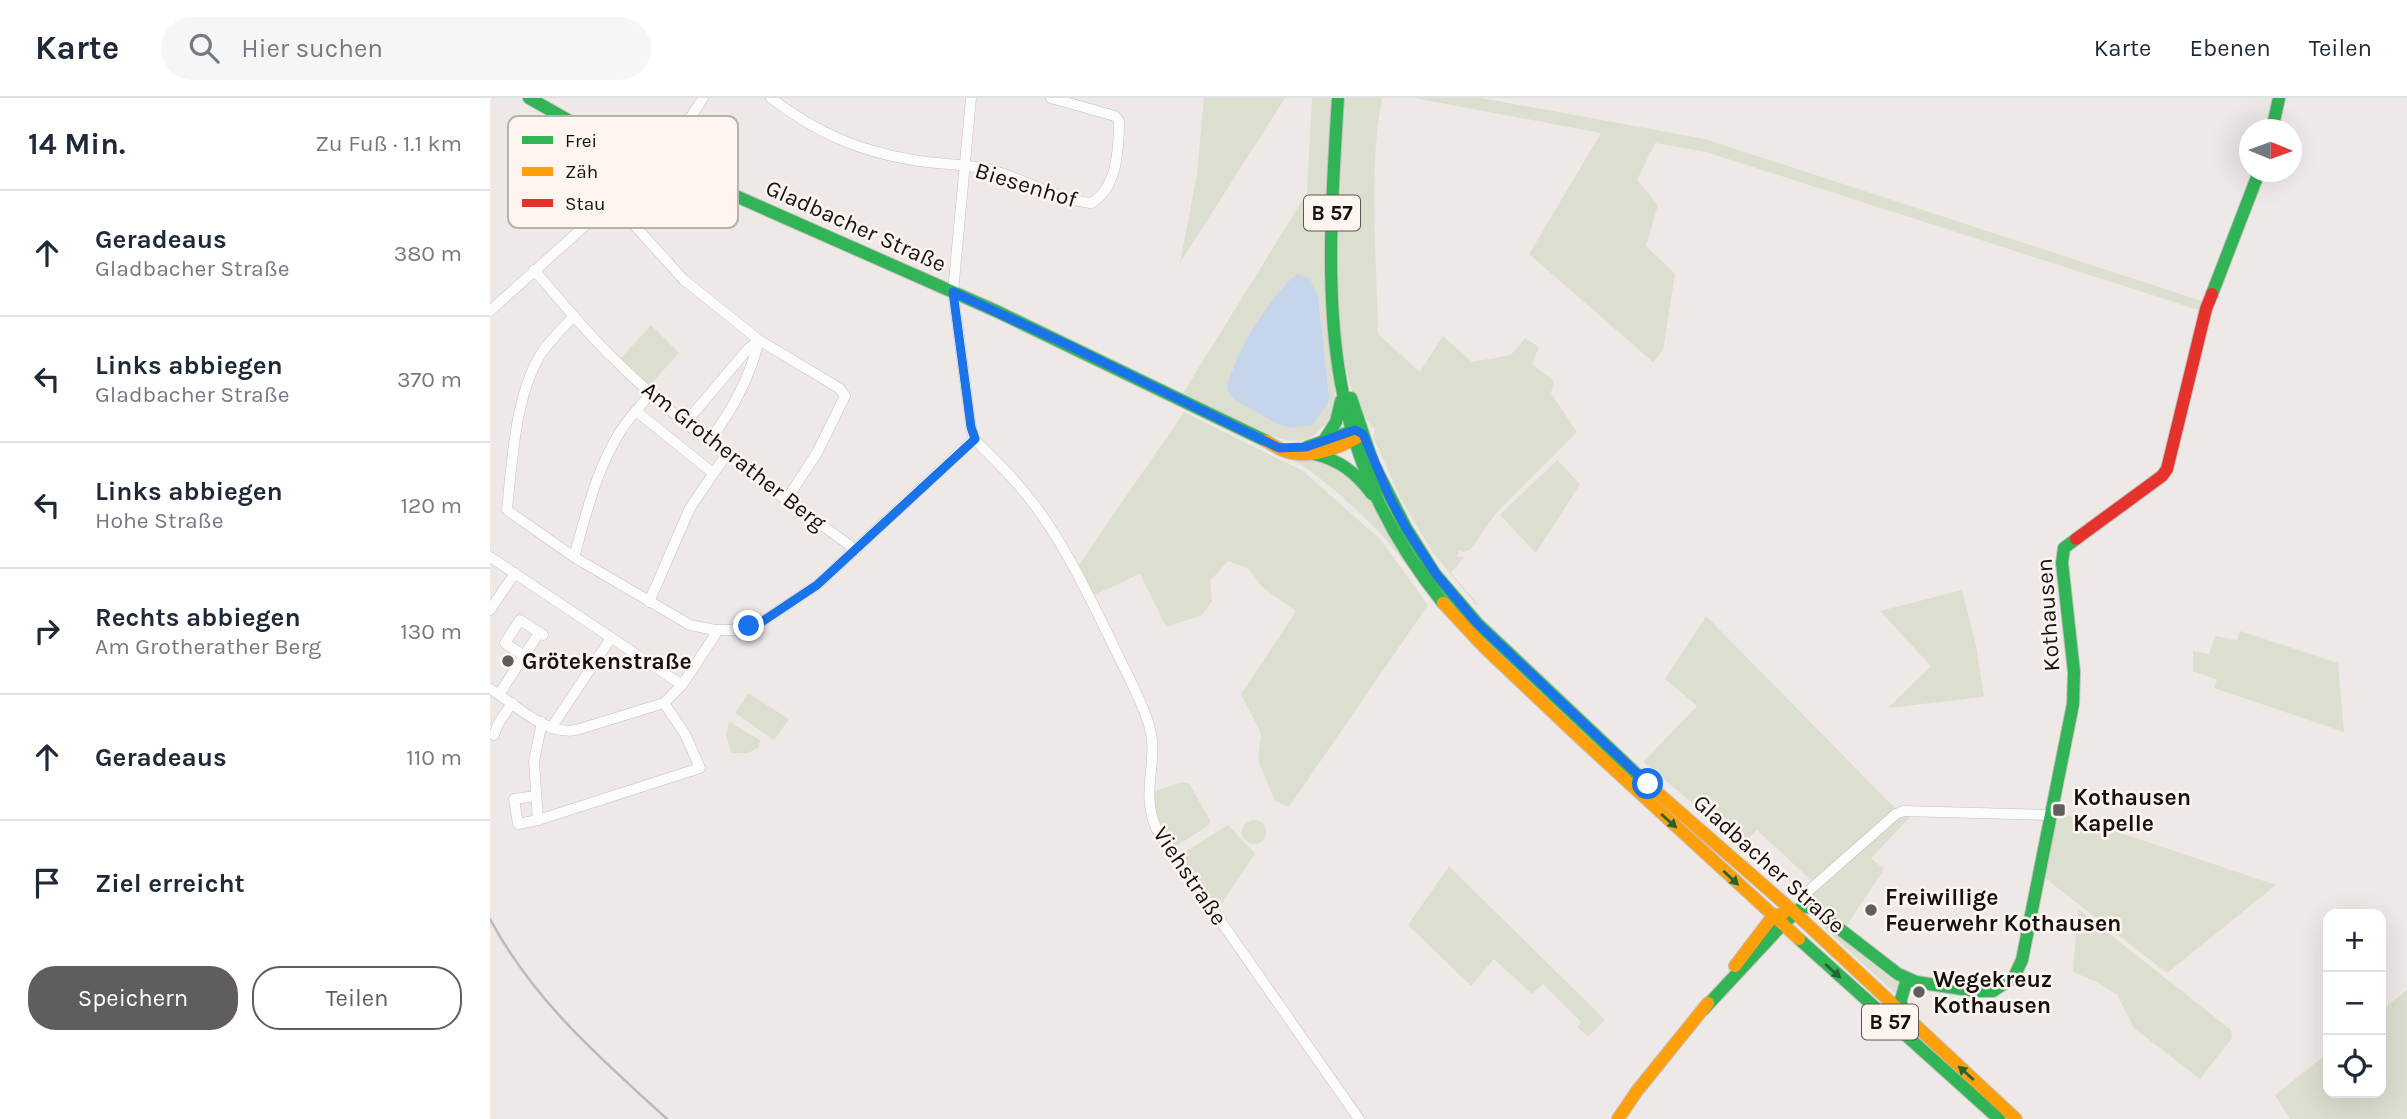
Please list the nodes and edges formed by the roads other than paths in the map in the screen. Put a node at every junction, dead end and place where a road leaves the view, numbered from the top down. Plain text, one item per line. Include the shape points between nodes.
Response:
1 (530, 98) edge
2 (704, 98) edge
3 (771, 98) edge
4 (971, 98) edge
5 (1051, 98) edge
6 (1338, 98) edge
7 (2279, 98) edge
8 (561, 116) edge
9 (692, 116) edge
10 (2274, 119) edge
11 (965, 166) junction
12 (2255, 182) edge
13 (738, 197) edge
14 (582, 228) edge
15 (637, 228) edge
16 (534, 270) junction
17 (953, 292) junction
18 (490, 311) edge
19 (574, 316) junction
20 (1334, 329) junction
21 (759, 340) junction
22 (651, 393) junction
23 (1342, 397) junction
24 (636, 411) junction
25 (686, 422) junction
26 (1356, 435) junction
27 (975, 439) junction
28 (1325, 439) junction
29 (709, 441) junction
30 (1279, 448) junction
31 (1307, 453) junction
32 (726, 455) junction
33 (713, 473) junction
34 (788, 499) junction
35 (1378, 500) junction
36 (856, 550) junction
37 (490, 556) edge
38 (574, 557) junction
39 (515, 573) junction
40 (649, 602) junction
41 (490, 610) edge
42 (715, 631) junction
43 (611, 638) junction
44 (524, 656) junction
45 (682, 685) junction
46 (494, 692) edge
47 (664, 702) junction
48 (512, 703) junction
49 (546, 725) junction
50 (494, 735) dead end
51 (536, 796) junction
52 (2050, 816) junction
53 (538, 820) junction
54 (1798, 909) junction
55 (1778, 920) junction
56 (1907, 979) junction
57 (1901, 1013) junction
58 (1359, 1119) edge
59 (1618, 1119) edge
60 (1999, 1119) edge
61 (2016, 1119) edge

1 - 8 street, Gladbacher Straße
2 - 9 street
3 - 11 street via 818,130 860,148
4 - 11 street
5 - 11 street, Biesenhof via 1119,121 1109,187 1102,196 1091,203 1082,202
6 - 20 street, B 57 via 1331,237
7 - 10 street
11 - 17 street
12 - 52 street, Kothausen via 2206,309 2170,463 2162,475 2064,548 2073,704
13 - 17 street, Gladbacher Straße
14 - 16 street
15 - 21 street via 684,280
16 - 18 street
16 - 19 street, Am Grotherather Berg
17 - 27 street
17 - 30 street, Gladbacher Straße
19 - 22 street, Am Grotherather Berg
19 - 38 street via 537,360 525,394 507,510
20 - 23 street, B 57
20 - 26 street, B 57
21 - 25 street
21 - 29 street via 739,394
21 - 34 street via 845,396
22 - 24 street
22 - 25 street, Am Grotherather Berg
23 - 26 street, B 57
23 - 28 street via 1339,417
24 - 33 street, Am Grotherather Berg
24 - 38 street via 620,431 594,488
25 - 29 street, Am Grotherather Berg
26 - 28 street
26 - 31 street
26 - 35 street, B 57
26 - 54 street, Gladbacher Straße / B 57 via 1406,528 1436,574 1477,623 1648,784
27 - 36 street
27 - 58 street, Viehstraße via 1029,498 1074,568 1141,702 1150,728 1148,799 1157,830
28 - 30 street via 1306,447
29 - 32 street, Am Grotherather Berg
30 - 31 street, Gladbacher Straße
31 - 35 street, Gladbacher Straße via 1341,463
32 - 33 street
32 - 34 street, Am Grotherather Berg
33 - 40 street via 690,508
34 - 36 street, Am Grotherather Berg
35 -> 55 street, Gladbacher Straße / B 57 via 1392,529 1453,614 1619,776
36 - 42 street via 817,585 763,621
37 - 39 street
38 - 40 street
39 - 41 street
39 - 43 street
40 - 42 street via 690,625
42 - 45 street
43 - 45 street
43 - 49 street
44 - 44 street via 505,643 520,620 541,634
44 - 46 street
45 - 47 street
46 - 48 street
47 - 49 street via 566,732
47 - 53 street via 700,768
48 - 49 street
48 - 50 street
49 - 51 street via 534,761
51 - 53 street
51 - 53 street via 514,799 518,824
52 - 54 street via 1903,811 1805,894
52 - 56 street, Kothausen via 2022,960 2014,977 1993,991
54 - 55 street
54 - 56 street, Kothausen via 1814,909
54 - 57 street, Gladbacher Straße / B 57
55 - 59 street
55 -> 60 street, Gladbacher Straße / B 57
56 - 57 street
61 -> 57 street, Gladbacher Straße / B 57

